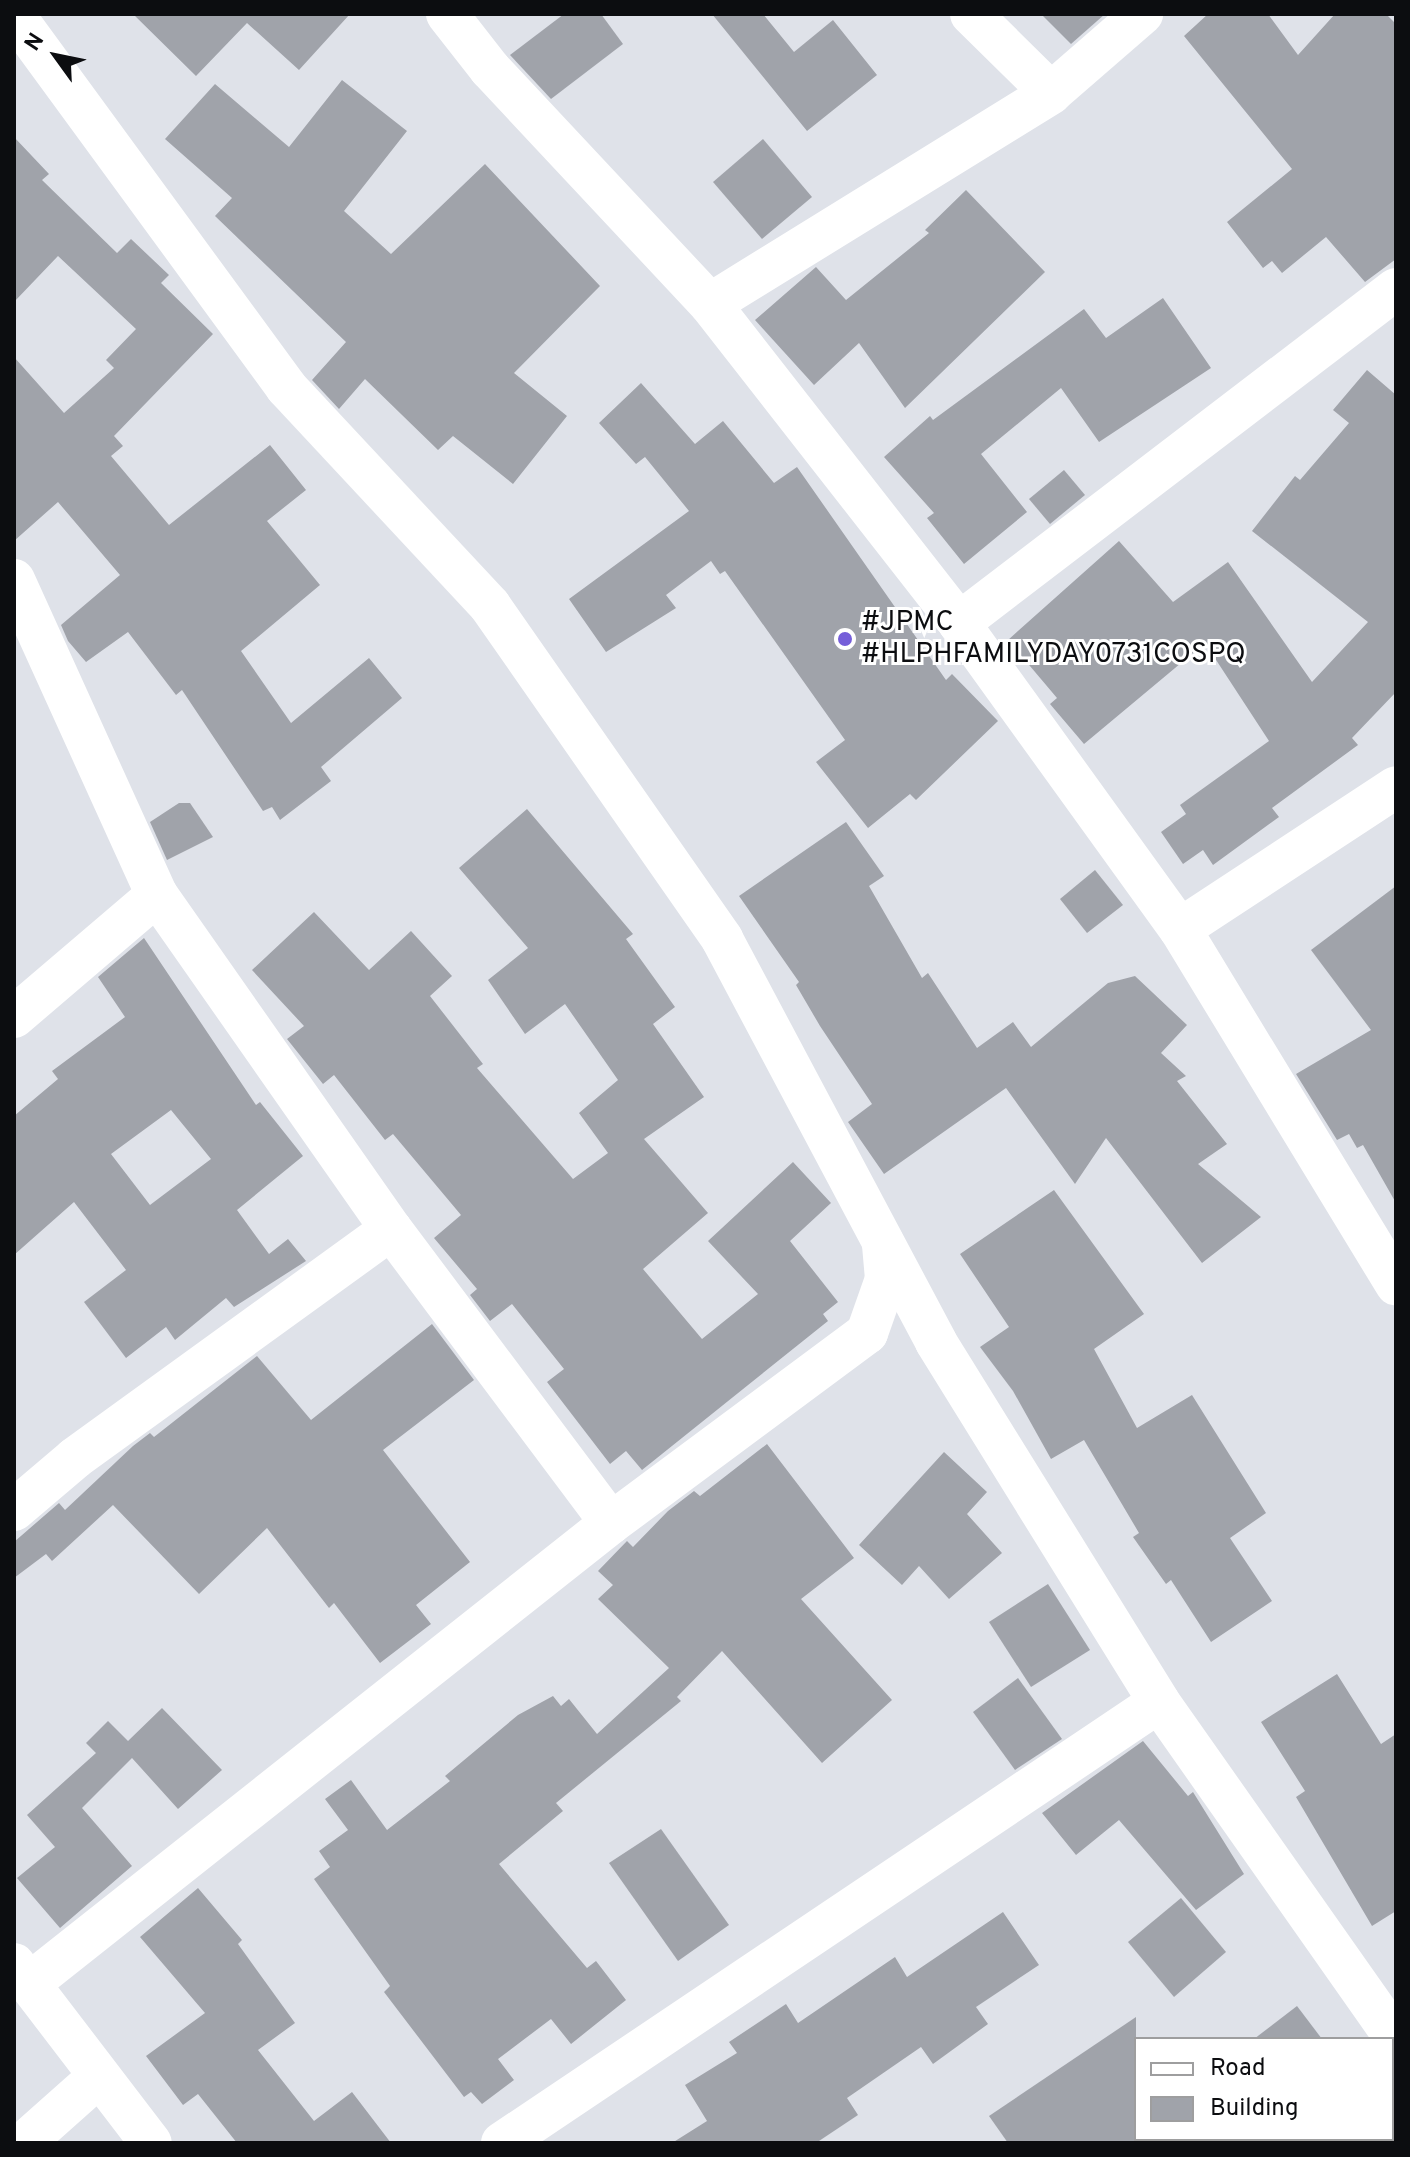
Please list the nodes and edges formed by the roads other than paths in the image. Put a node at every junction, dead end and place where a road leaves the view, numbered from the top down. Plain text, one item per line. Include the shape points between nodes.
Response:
1 (447, 14) edge
2 (971, 14) edge
3 (1142, 14) edge
4 (14, 15) edge
5 (1051, 93) junction
6 (1396, 289) edge
7 (710, 304) junction
8 (14, 580) edge
9 (959, 623) junction
10 (1396, 787) edge
11 (157, 895) junction
12 (1180, 929) junction
13 (14, 1017) edge
14 (391, 1229) junction
15 (882, 1234) junction
16 (1391, 1264) edge
17 (867, 1333) junction
18 (936, 1342) junction
19 (14, 1510) edge
20 (611, 1523) junction
21 (1159, 1702) junction
22 (22, 1974) edge
23 (1396, 2039) edge
24 (97, 2078) junction
25 (24, 2143) edge
26 (151, 2143) edge
27 (502, 2143) edge

1 - 7 street via 490,69
2 - 5 street
3 - 5 street
4 - 15 street via 286,387 490,606 722,939
5 - 7 street
6 - 9 street
7 - 9 street
8 - 11 street
9 - 12 street
10 - 12 street
11 - 13 street
11 - 14 street
12 - 16 street
14 - 19 street via 75,1458
14 - 20 street
15 - 17 street via 886,1279
15 - 18 street
17 - 18 street
17 - 20 street
18 - 21 street
20 - 22 street
21 - 23 street
21 - 27 street
22 - 24 street
24 - 25 street
24 - 26 street

